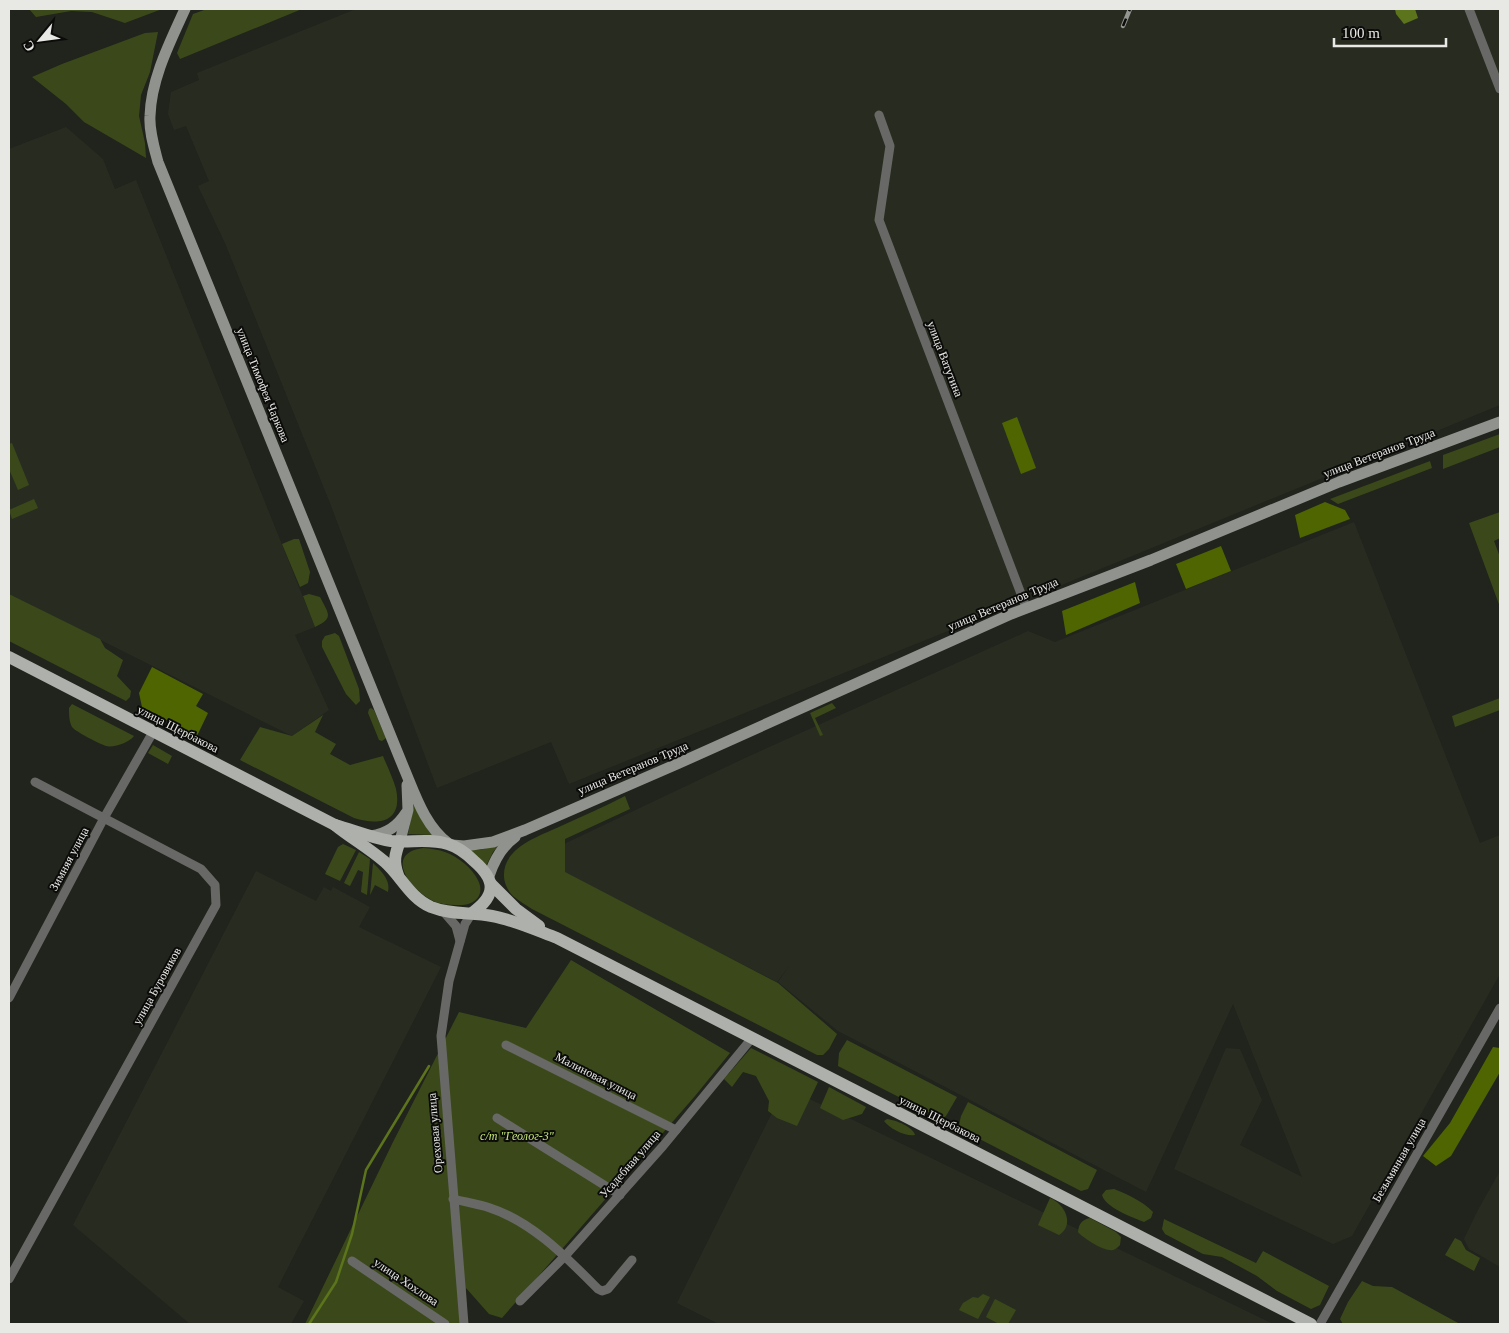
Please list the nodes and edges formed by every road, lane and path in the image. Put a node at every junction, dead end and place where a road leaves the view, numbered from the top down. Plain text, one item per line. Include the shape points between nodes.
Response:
1 (185, 9) edge
2 (1469, 9) edge
3 (1500, 89) edge
4 (879, 115) dead end
5 (1500, 422) edge
6 (1026, 607) junction
7 (9, 657) edge
8 (153, 732) junction
9 (403, 766) junction
10 (35, 782) dead end
11 (408, 810) junction
12 (104, 818) junction
13 (335, 825) junction
14 (525, 830) junction
15 (371, 836) junction
16 (400, 841) junction
17 (450, 845) junction
18 (399, 878) junction
19 (490, 880) junction
20 (443, 911) junction
21 (472, 913) junction
22 (557, 938) junction
23 (460, 942) junction
24 (9, 998) edge
25 (1500, 1008) edge
26 (752, 1038) junction
27 (506, 1045) dead end
28 (497, 1118) dead end
29 (676, 1130) junction
30 (620, 1195) junction
31 (453, 1199) junction
32 (566, 1256) junction
33 (632, 1260) dead end
34 (352, 1261) dead end
35 (9, 1279) edge
36 (520, 1301) dead end
37 (445, 1324) edge
38 (464, 1324) edge
39 (1310, 1324) edge
40 (1320, 1324) edge

1 - 9 main road, улица Тимофея Чаркова via 153,92 150,116 158,162
2 - 3 street
4 - 6 street, улица Ватутина via 890,146 879,220
5 - 6 main road, улица Ветеранов Труда
6 - 14 main road, улица Ветеранов Труда
7 - 8 main road, улица Щербакова
8 - 12 street, Зимняя улица
8 - 13 main road, улица Щербакова
9 - 11 main road
9 - 17 main road via 427,819
10 - 12 street, улица Буровиков
11 - 15 main road via 392,829
11 - 16 main road
12 - 24 street, Зимняя улица
12 - 35 street, улица Буровиков via 201,869 215,885 216,906
13 - 15 main road
13 - 18 main road via 385,862
14 - 17 main road via 493,842
14 - 19 main road via 500,851
15 - 16 main road
16 - 17 main road via 427,840
16 - 18 main road via 394,859
17 - 19 main road via 468,856
18 - 20 main road via 417,898
19 - 21 main road via 490,894
19 - 22 main road via 516,909
20 - 21 main road
20 - 23 street via 456,926
21 - 22 main road via 511,921
21 - 23 street, Ореховая улица
22 - 26 main road, улица Щербакова
23 - 31 street, Ореховая улица via 449,981 441,1036
25 - 40 street, Безымянная улица
26 - 29 street, Усадебная улица
26 - 39 main road, улица Щербакова
27 - 29 street, Малиновая улица
28 - 30 street
29 - 30 street, Усадебная улица
30 - 32 street, Усадебная улица
31 - 32 street via 492,1209 520,1222
31 - 38 street, Ореховая улица
32 - 33 street via 602,1291 608,1289
32 - 36 street, Усадебная улица
34 - 37 street, улица Хохлова

